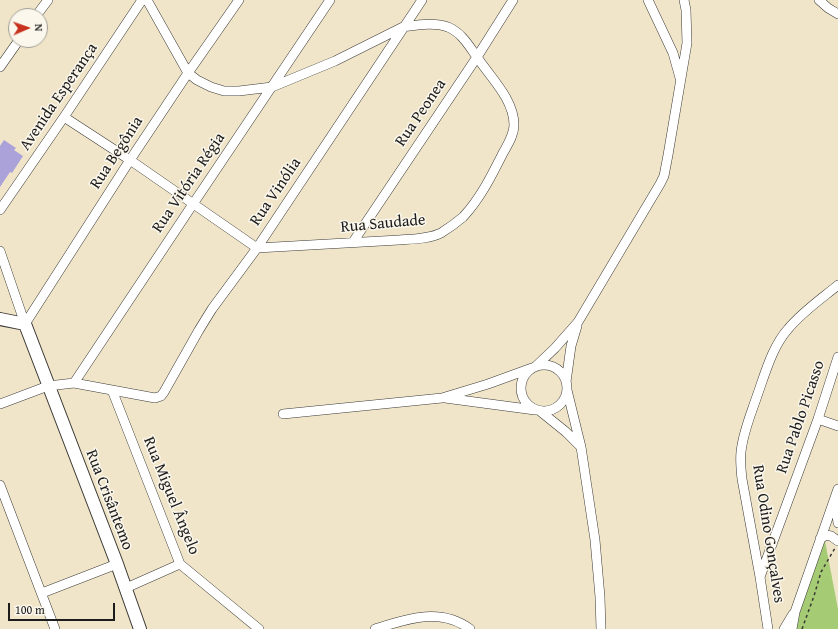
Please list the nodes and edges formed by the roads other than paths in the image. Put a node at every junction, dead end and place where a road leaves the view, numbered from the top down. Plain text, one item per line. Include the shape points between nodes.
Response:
1 (142, 0) edge
2 (147, 0) edge
3 (239, 0) edge
4 (330, 0) edge
5 (422, 0) edge
6 (513, 0) edge
7 (648, 0) edge
8 (684, 0) edge
9 (819, 0) edge
10 (838, 14) edge
11 (403, 27) junction
12 (687, 43) junction
13 (670, 45) junction
14 (13, 48) edge
15 (476, 57) junction
16 (0, 67) edge
17 (188, 73) junction
18 (681, 82) junction
19 (272, 87) junction
20 (64, 117) junction
21 (130, 160) junction
22 (193, 204) junction
23 (0, 210) edge
24 (353, 242) junction
25 (257, 248) junction
26 (0, 251) edge
27 (838, 285) edge
28 (0, 319) edge
29 (578, 322) junction
30 (25, 324) junction
31 (838, 357) edge
32 (533, 368) junction
33 (74, 383) junction
34 (48, 386) junction
35 (567, 386) junction
36 (112, 390) junction
37 (442, 398) junction
38 (0, 404) edge
39 (538, 411) junction
40 (283, 414) dead end
41 (818, 419) junction
42 (838, 426) edge
43 (581, 447) junction
44 (0, 485) edge
45 (838, 489) edge
46 (834, 498) junction
47 (838, 522) edge
48 (820, 538) junction
49 (836, 544) edge
50 (117, 564) junction
51 (180, 564) junction
52 (760, 577) junction
53 (126, 588) junction
54 (42, 593) junction
55 (795, 612) junction
56 (394, 626) edge
57 (139, 628) edge
58 (55, 629) edge
59 (259, 629) edge
60 (375, 629) edge
61 (470, 629) edge
62 (601, 629) edge
63 (768, 629) edge
64 (784, 629) edge
65 (792, 629) edge

1 - 20 street, Avenida Esperança
2 - 17 street, Rua Saudade
3 - 17 street, Rua Begônia
4 - 19 street, Rua Vitória Régia
5 - 11 street, Rua Vinólia
6 - 15 street, Rua Peonea
7 - 13 street
8 - 12 street
9 - 10 street
11 - 15 street, Rua Saudade via 433,24 449,28 462,37
11 - 19 street, Rua Saudade via 335,61
11 - 25 street, Rua Vinólia
12 - 13 street
12 - 18 street
13 - 18 street
14 - 16 street
15 - 24 street, Rua Peonea
15 - 24 street, Rua Saudade via 498,85 511,110 514,123 512,136 476,200 457,222 439,234 399,240
17 - 19 street, Rua Saudade via 210,87 224,91
17 - 21 street, Rua Begônia
18 - 29 street via 665,172 660,184
19 - 22 street, Rua Vitória Régia
20 - 21 street
20 - 23 street, Avenida Esperança
21 - 22 street
21 - 30 street, Rua Begônia
22 - 25 street
22 - 33 street, Rua Vitória Régia
24 - 25 street, Rua Saudade
25 - 36 street, Rua Vinólia via 212,309 161,396 155,398
26 - 30 street
27 - 52 street, Rua Odino Gonçalves via 795,321 779,341 744,434 741,451 742,479
28 - 30 main road
29 - 32 street
29 - 35 street via 571,346
30 - 34 main road, Rua Crisântemo
31 - 41 street, Rua Pablo Picasso
32 - 35 street via 541,365 554,367 564,376
32 - 37 street
32 - 39 street via 522,380 521,387 525,402
33 - 34 street
33 - 36 street
34 - 38 street
34 - 50 main road, Rua Crisântemo
35 - 39 street via 564,401 556,408 546,412
35 - 43 street
36 - 51 street, Rua Miguel Ângelo
37 - 39 street
37 - 40 street
39 - 43 street
41 - 42 street
41 - 52 street, Rua Pablo Picasso
43 - 62 street via 598,567
44 - 54 street
45 - 46 street
46 - 47 street
46 - 48 street
48 - 49 street via 831,536
48 - 55 street
50 - 53 main road, Rua Crisântemo
50 - 54 street
51 - 53 street
51 - 59 street, Rua Miguel Ângelo
52 - 63 street, Rua Odino Gonçalves
53 - 57 main road, Rua Crisântemo
54 - 58 street
55 - 64 street
55 - 65 street
56 - 60 street
56 - 61 street via 413,618 429,616 450,618

